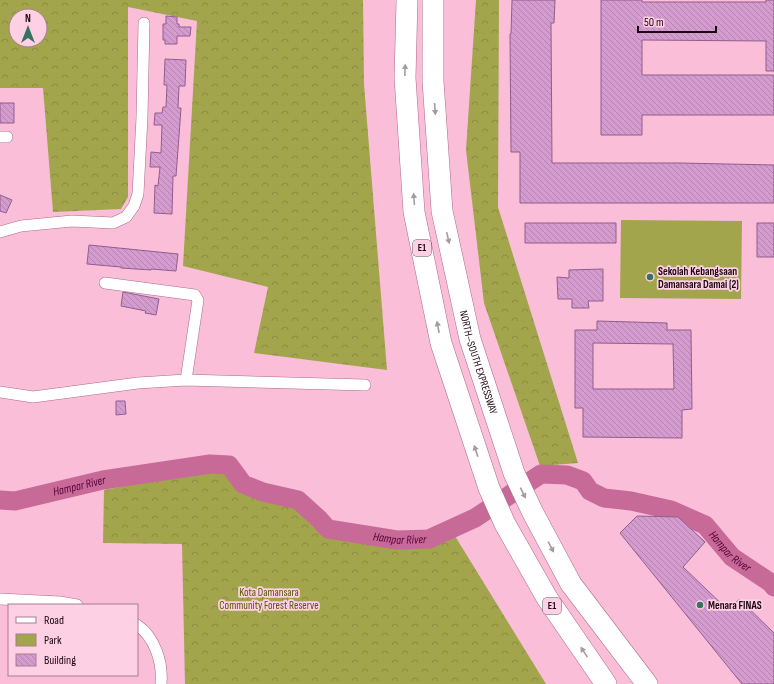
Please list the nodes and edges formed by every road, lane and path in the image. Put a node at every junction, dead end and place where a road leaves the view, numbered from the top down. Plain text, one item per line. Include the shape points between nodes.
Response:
1 (407, 0) edge
2 (434, 0) edge
3 (144, 23) dead end
4 (0, 232) edge
5 (105, 283) dead end
6 (186, 380) junction
7 (365, 385) dead end
8 (0, 392) edge
9 (0, 599) edge
10 (71, 604) edge
11 (138, 626) edge
12 (161, 684) edge
13 (606, 684) edge
14 (647, 684) edge

13 -> 1 highway, E1 via 547,598 505,524 489,488 441,343 414,212 405,78
2 -> 14 highway, NORTH–SOUTH EXPRESSWAY / E1 via 433,81 442,211 470,339 514,473 533,513 571,584
3 - 4 street via 139,179 134,206 126,217 113,223 72,221 21,226
5 - 6 street via 195,295 198,300
6 - 7 street
6 - 8 street via 138,383 33,397
9 - 10 street
11 - 12 street via 152,641 159,659

